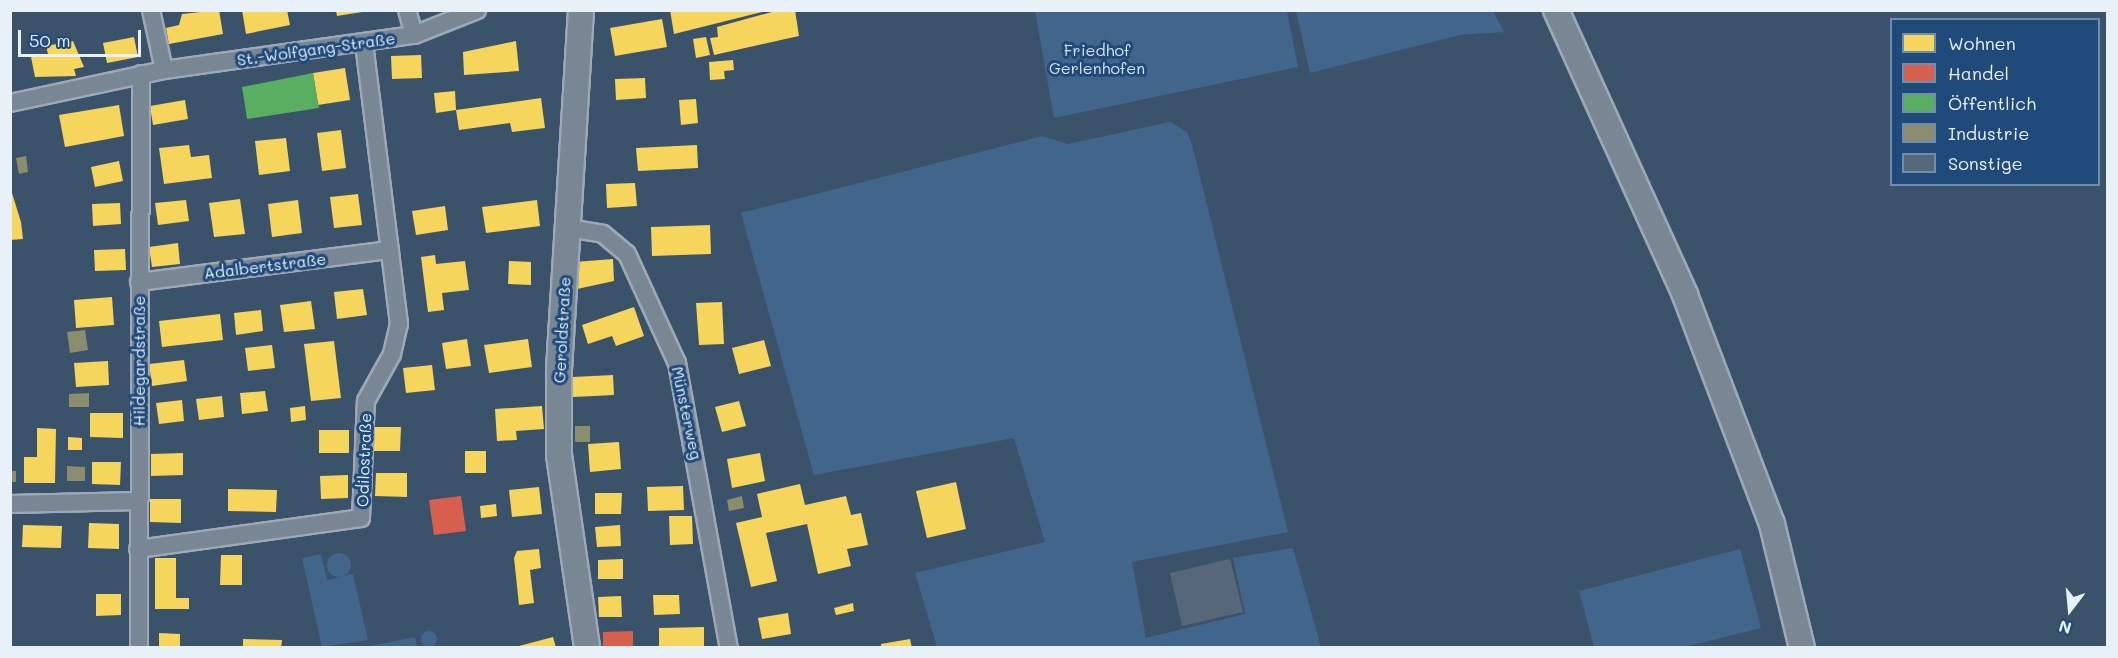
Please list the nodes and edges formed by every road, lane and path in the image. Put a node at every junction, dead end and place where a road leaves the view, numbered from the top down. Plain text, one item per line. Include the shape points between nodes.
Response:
1 (151, 10) edge
2 (407, 10) edge
3 (477, 10) edge
4 (581, 10) edge
5 (1557, 10) edge
6 (414, 35) junction
7 (364, 44) junction
8 (164, 70) junction
9 (141, 74) junction
10 (10, 103) edge
11 (567, 228) junction
12 (390, 250) junction
13 (139, 282) junction
14 (138, 501) junction
15 (10, 504) edge
16 (138, 549) junction
17 (139, 648) edge
18 (587, 648) edge
19 (729, 648) edge
20 (1802, 648) edge

1 - 8 street
2 - 6 street
3 - 6 street, St.-Wolfgang-Straße
4 - 11 main road, Geroldstraße
5 - 20 main road via 1685,295 1772,524
6 - 7 street, St.-Wolfgang-Straße
7 - 8 street, St.-Wolfgang-Straße
7 - 12 street, Odilostraße
8 - 9 street, St.-Wolfgang-Straße
9 - 10 street, St.-Wolfgang-Straße
9 - 13 street, Hildegardstraße
11 - 18 main road, Geroldstraße via 559,455
11 - 19 street, Münsterweg via 603,234 627,254 677,363
12 - 13 street, Adalbertstraße
12 - 16 street, Odilostraße via 399,324 392,354 366,401 362,518
13 - 14 street, Hildegardstraße
14 - 15 street
14 - 16 street, Hildegardstraße
16 - 17 street, Hildegardstraße

